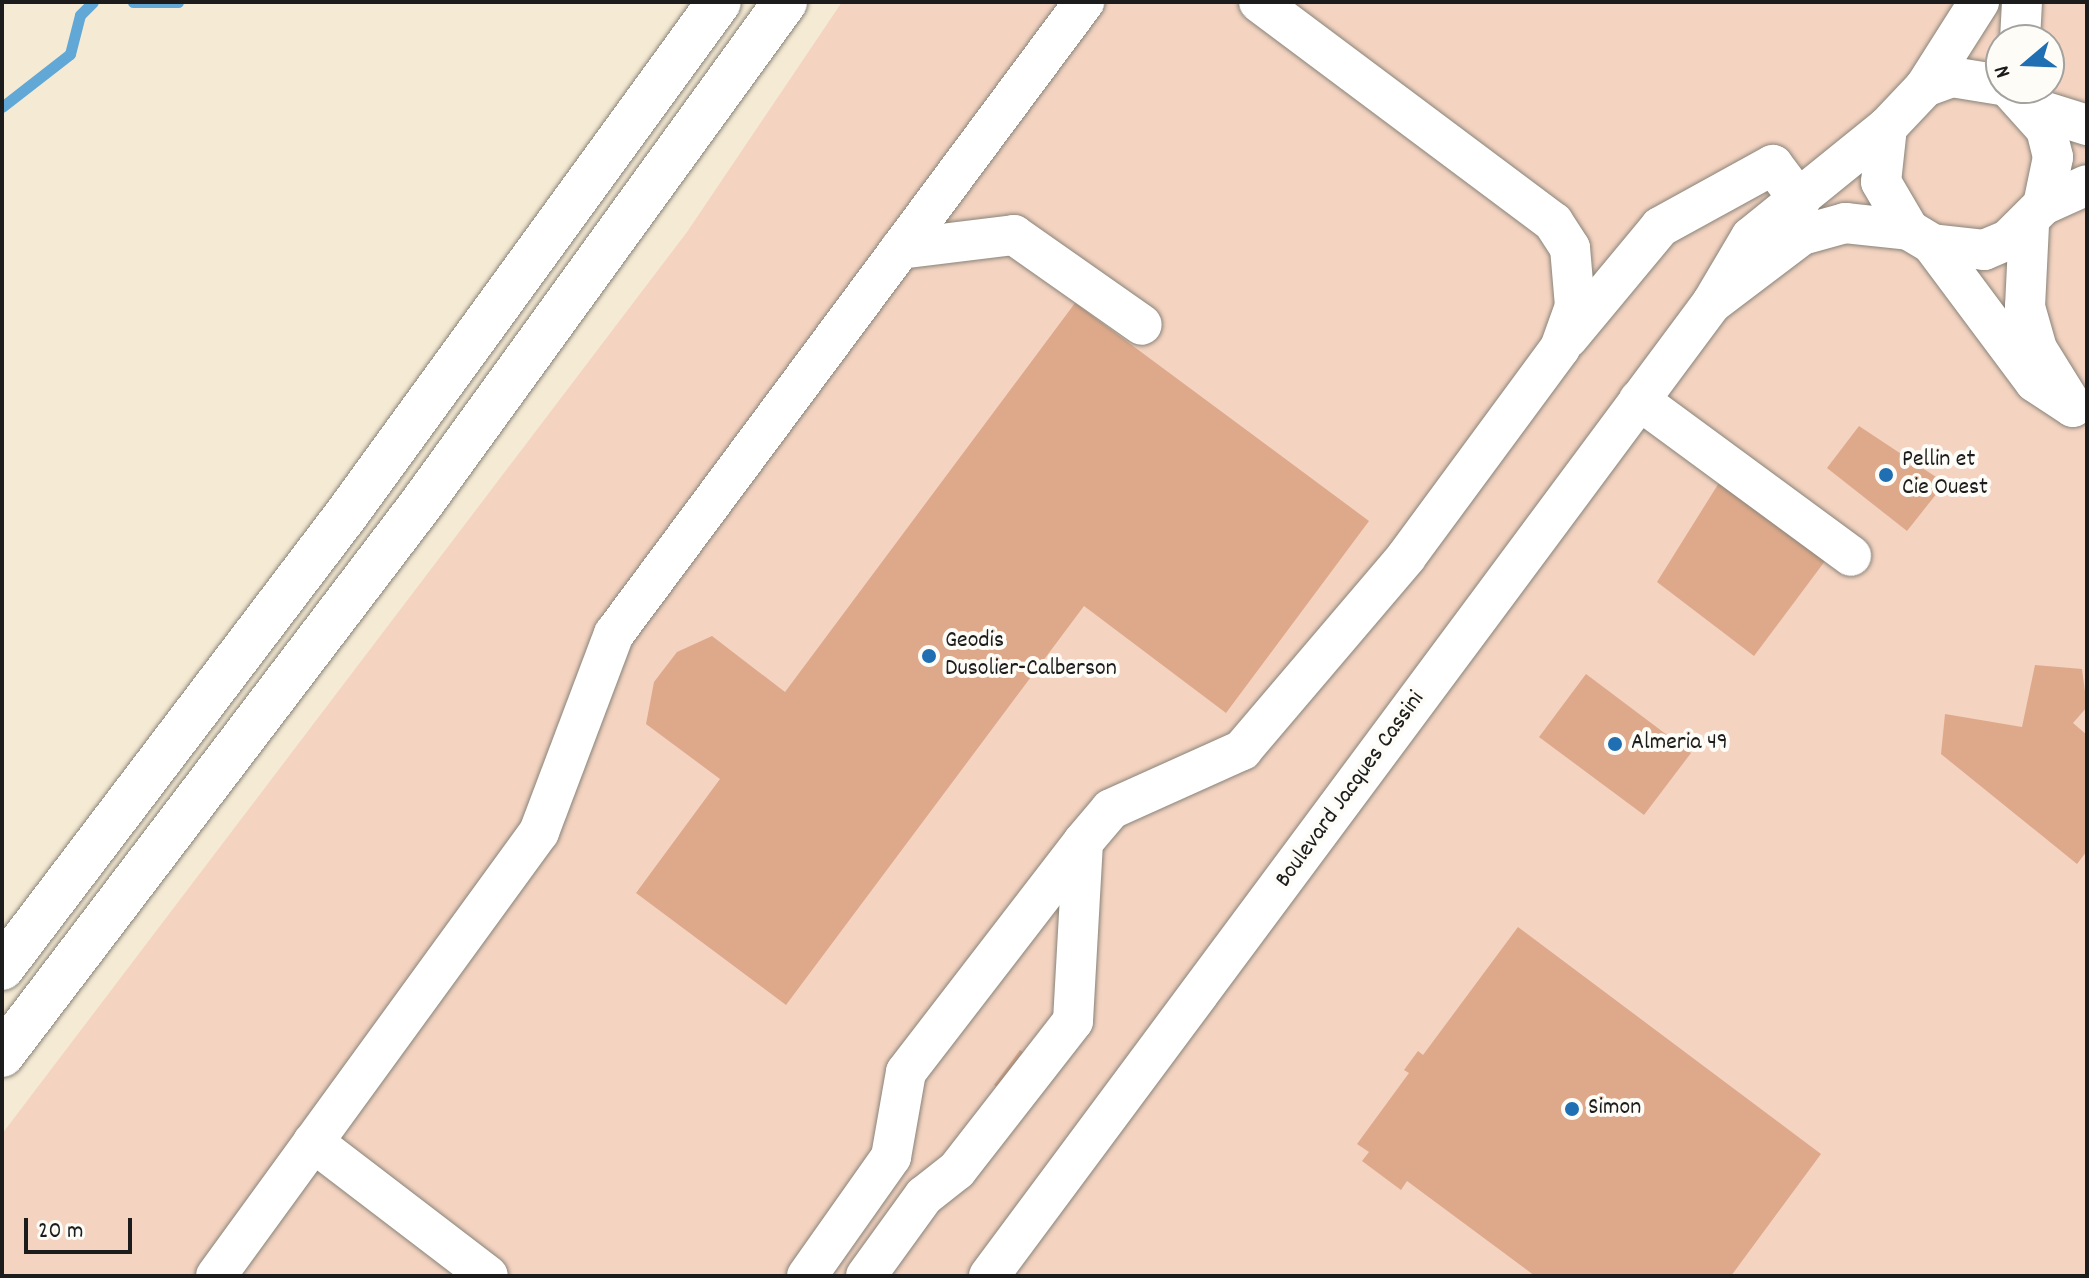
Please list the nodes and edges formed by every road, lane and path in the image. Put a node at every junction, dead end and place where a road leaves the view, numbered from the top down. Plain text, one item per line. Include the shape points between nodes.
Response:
1 (719, 2) edge
2 (785, 2) edge
3 (1084, 2) edge
4 (1259, 2) edge
5 (1979, 2) edge
6 (2022, 2) edge
7 (2021, 24) edge
8 (1985, 86) edge
9 (1925, 87) junction
10 (2025, 104) edge
11 (2040, 104) edge
12 (2087, 125) edge
13 (1887, 127) junction
14 (2087, 185) edge
15 (1800, 201) junction
16 (2036, 215) junction
17 (1921, 237) junction
18 (900, 249) junction
19 (1712, 303) junction
20 (1142, 325) dead end
21 (1560, 348) junction
22 (1639, 400) junction
23 (2080, 412) edge
24 (1851, 556) dead end
25 (1083, 842) junction
26 (2, 968) edge
27 (2, 1055) edge
28 (313, 1142) junction
29 (216, 1276) edge
30 (488, 1276) edge
31 (807, 1276) edge
32 (866, 1276) edge
33 (989, 1276) edge

1 - 26 highway via 346,515
2 - 27 highway via 366,578
3 - 18 street
4 - 21 street via 1553,222 1570,248 1575,306
5 - 9 street
6 - 7 street
8 - 9 street via 1952,77
9 - 13 street
10 - 16 street via 2053,157
11 - 12 street
13 - 15 street, Boulevard Jacques Cassini
13 - 17 street via 1881,182
14 - 16 street
15 - 19 street, Boulevard Jacques Cassini via 1751,237
15 - 21 street via 1773,165 1660,227
16 - 17 street via 1984,250
16 - 23 street via 2025,307 2037,349
17 - 19 street, Boulevard Jacques Cassini via 1845,223 1802,235
17 - 23 street via 2035,382
18 - 20 street via 1014,235
18 - 28 street via 614,634 539,832
19 - 22 street, Boulevard Jacques Cassini
21 - 25 street via 1406,557 1242,750 1111,809
22 - 24 street
22 - 33 street, Boulevard Jacques Cassini
25 - 31 street via 906,1072 891,1157
25 - 32 street via 1073,1021 957,1170 924,1196
28 - 29 street
28 - 30 street

